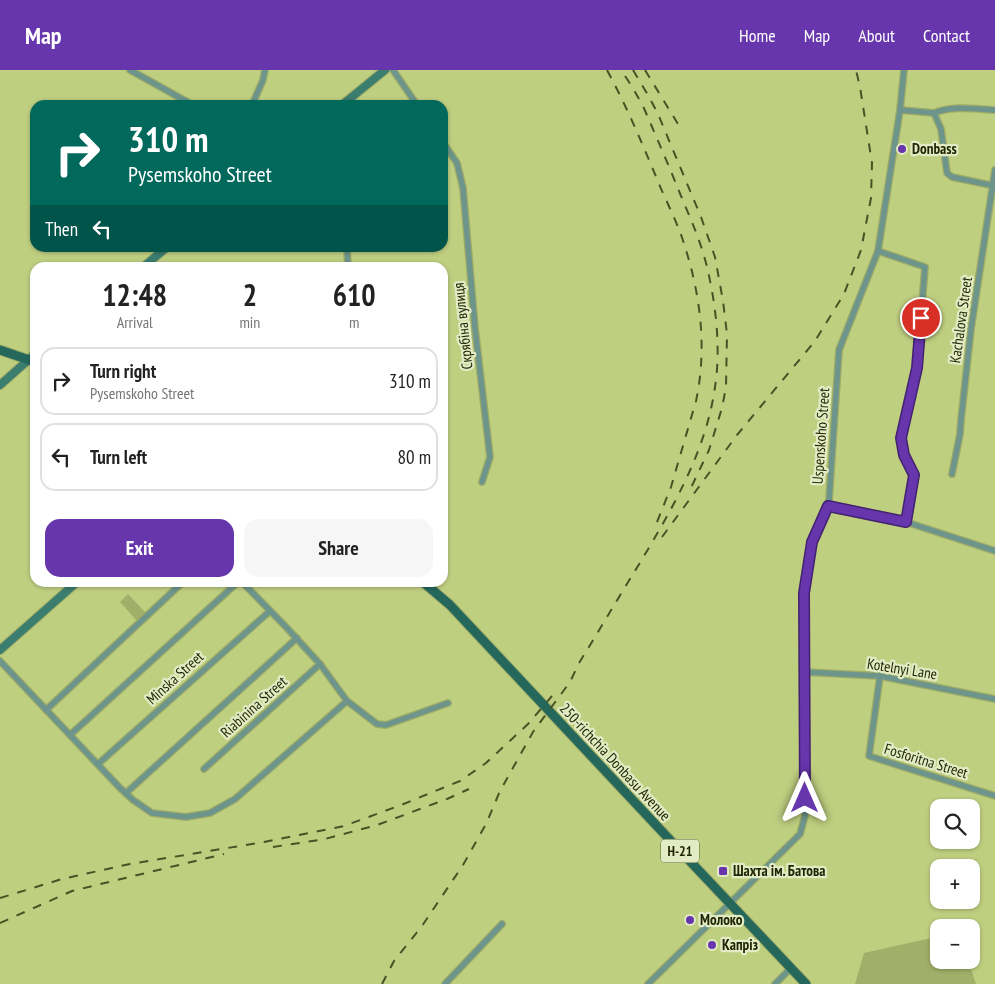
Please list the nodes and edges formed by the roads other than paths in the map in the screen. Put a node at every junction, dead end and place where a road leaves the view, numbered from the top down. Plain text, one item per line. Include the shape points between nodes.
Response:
1 (130, 70) edge
2 (266, 70) edge
3 (385, 70) edge
4 (393, 70) edge
5 (904, 70) edge
6 (184, 100) edge
7 (254, 100) edge
8 (348, 100) edge
9 (414, 100) edge
10 (900, 110) junction
11 (995, 110) edge
12 (934, 112) junction
13 (448, 150) edge
14 (995, 170) edge
15 (994, 186) edge
16 (878, 251) junction
17 (161, 252) edge
18 (149, 262) edge
19 (0, 350) edge
20 (30, 357) edge
21 (30, 360) edge
22 (0, 385) edge
23 (952, 474) dead end
24 (482, 482) dead end
25 (828, 506) junction
26 (906, 522) junction
27 (995, 551) edge
28 (71, 587) edge
29 (179, 587) edge
30 (233, 587) edge
31 (247, 587) edge
32 (429, 587) edge
33 (270, 611) junction
34 (296, 638) junction
35 (0, 650) edge
36 (0, 661) edge
37 (320, 664) junction
38 (804, 672) junction
39 (880, 676) junction
40 (995, 698) edge
41 (347, 701) junction
42 (448, 703) dead end
43 (46, 710) junction
44 (70, 736) junction
45 (98, 764) junction
46 (204, 769) dead end
47 (126, 793) junction
48 (995, 796) edge
49 (730, 904) junction
50 (502, 924) dead end
51 (791, 968) junction
52 (445, 984) edge
53 (648, 984) edge
54 (775, 984) edge
55 (806, 984) edge

1 - 6 street
2 - 7 street
3 - 8 street
4 - 9 street
5 - 10 street, Uspenskoho Street
10 - 12 street
10 - 16 street, Uspenskoho Street
11 - 12 street via 945,108
12 - 15 street via 941,129 946,173 952,178
13 - 24 street, Скрябіна вулиця via 457,163 463,188 490,457
14 - 15 street, Kachalova Street
15 - 23 street, Kachalova Street
16 - 25 street, Uspenskoho Street via 839,350
16 - 26 street via 925,267 917,368 901,438 904,455 914,475
17 - 18 street
19 - 20 main road
21 - 22 street
25 - 26 street
25 - 38 street, Uspenskoho Street via 812,542 804,593
26 - 27 street
28 - 35 street
29 - 43 street
30 - 44 street, Minska Street
31 - 33 street
32 - 49 main road, 250-richchia Donbasu Avenue / Н-21 via 450,605
33 - 34 street
33 - 45 street, Minska Street
34 - 37 street
34 - 47 street
36 - 43 street
37 - 41 street
37 - 46 street, Riabinina Street
38 - 39 street, Kotelnyi Lane
38 - 49 street, Uspenskoho Street via 805,816 800,834
39 - 40 street, Kotelnyi Lane
39 - 48 street, Fosforitna Street via 869,756
41 - 42 street via 377,724 386,725
41 - 47 street via 235,799 210,813 186,817 152,812
43 - 44 street
44 - 45 street
45 - 47 street
49 - 51 main road, 250-richchia Donbasu Avenue / Н-21
49 - 53 street, Uspenskoho Street
50 - 52 street
51 - 54 street
51 - 55 main road, 250-richchia Donbasu Avenue / Н-21

